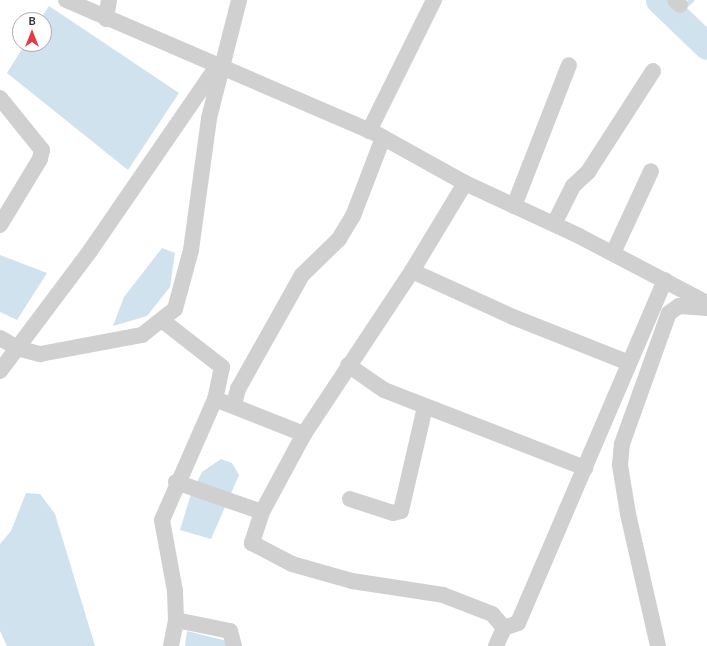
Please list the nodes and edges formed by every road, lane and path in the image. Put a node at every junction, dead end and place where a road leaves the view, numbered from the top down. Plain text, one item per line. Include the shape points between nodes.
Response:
1 (66, 0) edge
2 (109, 0) edge
3 (239, 0) edge
4 (434, 0) edge
5 (106, 19) junction
6 (569, 65) dead end
7 (220, 66) junction
8 (653, 72) dead end
9 (0, 98) edge
10 (376, 134) junction
11 (651, 171) dead end
12 (465, 183) junction
13 (514, 206) junction
14 (554, 224) junction
15 (0, 225) edge
16 (613, 253) junction
17 (412, 271) junction
18 (665, 280) junction
19 (707, 303) edge
20 (707, 308) edge
21 (163, 322) junction
22 (0, 338) edge
23 (17, 348) junction
24 (629, 363) junction
25 (348, 365) junction
26 (0, 371) edge
27 (215, 399) junction
28 (234, 404) junction
29 (425, 407) junction
30 (304, 434) junction
31 (585, 468) junction
32 (181, 484) junction
33 (350, 499) dead end
34 (262, 512) junction
35 (176, 620) junction
36 (504, 628) junction
37 (171, 646) edge
38 (234, 646) edge
39 (496, 646) edge
40 (658, 646) edge

1 - 5 street
2 - 5 street
3 - 7 street
4 - 10 street
5 - 7 street
6 - 13 street
7 - 10 street
7 - 21 street via 209,118 191,250 175,309
7 - 23 street via 90,251
8 - 14 street via 588,172 573,186
9 - 15 street via 42,150 40,159
10 - 12 street
10 - 28 street via 353,216 339,239 302,275 238,389
11 - 16 street
12 - 13 street
12 - 17 street
13 - 14 street
14 - 16 street
16 - 18 street
17 - 24 street
17 - 25 street
18 - 19 street
18 - 24 street
20 - 40 street via 679,306 669,313 622,444 620,465 628,514
21 - 23 street via 142,335 40,354
21 - 27 street via 222,367
22 - 23 street
23 - 26 street
24 - 31 street
25 - 29 street via 384,390
25 - 30 street
27 - 28 street
27 - 32 street
28 - 30 street via 258,418
29 - 31 street
29 - 33 street via 400,512 393,513
30 - 34 street
31 - 36 street via 518,623
32 - 34 street
32 - 35 street via 162,520 175,591
34 - 36 street via 252,543 292,564 352,581 443,595 492,614
35 - 37 street
35 - 38 street via 230,631
36 - 39 street

